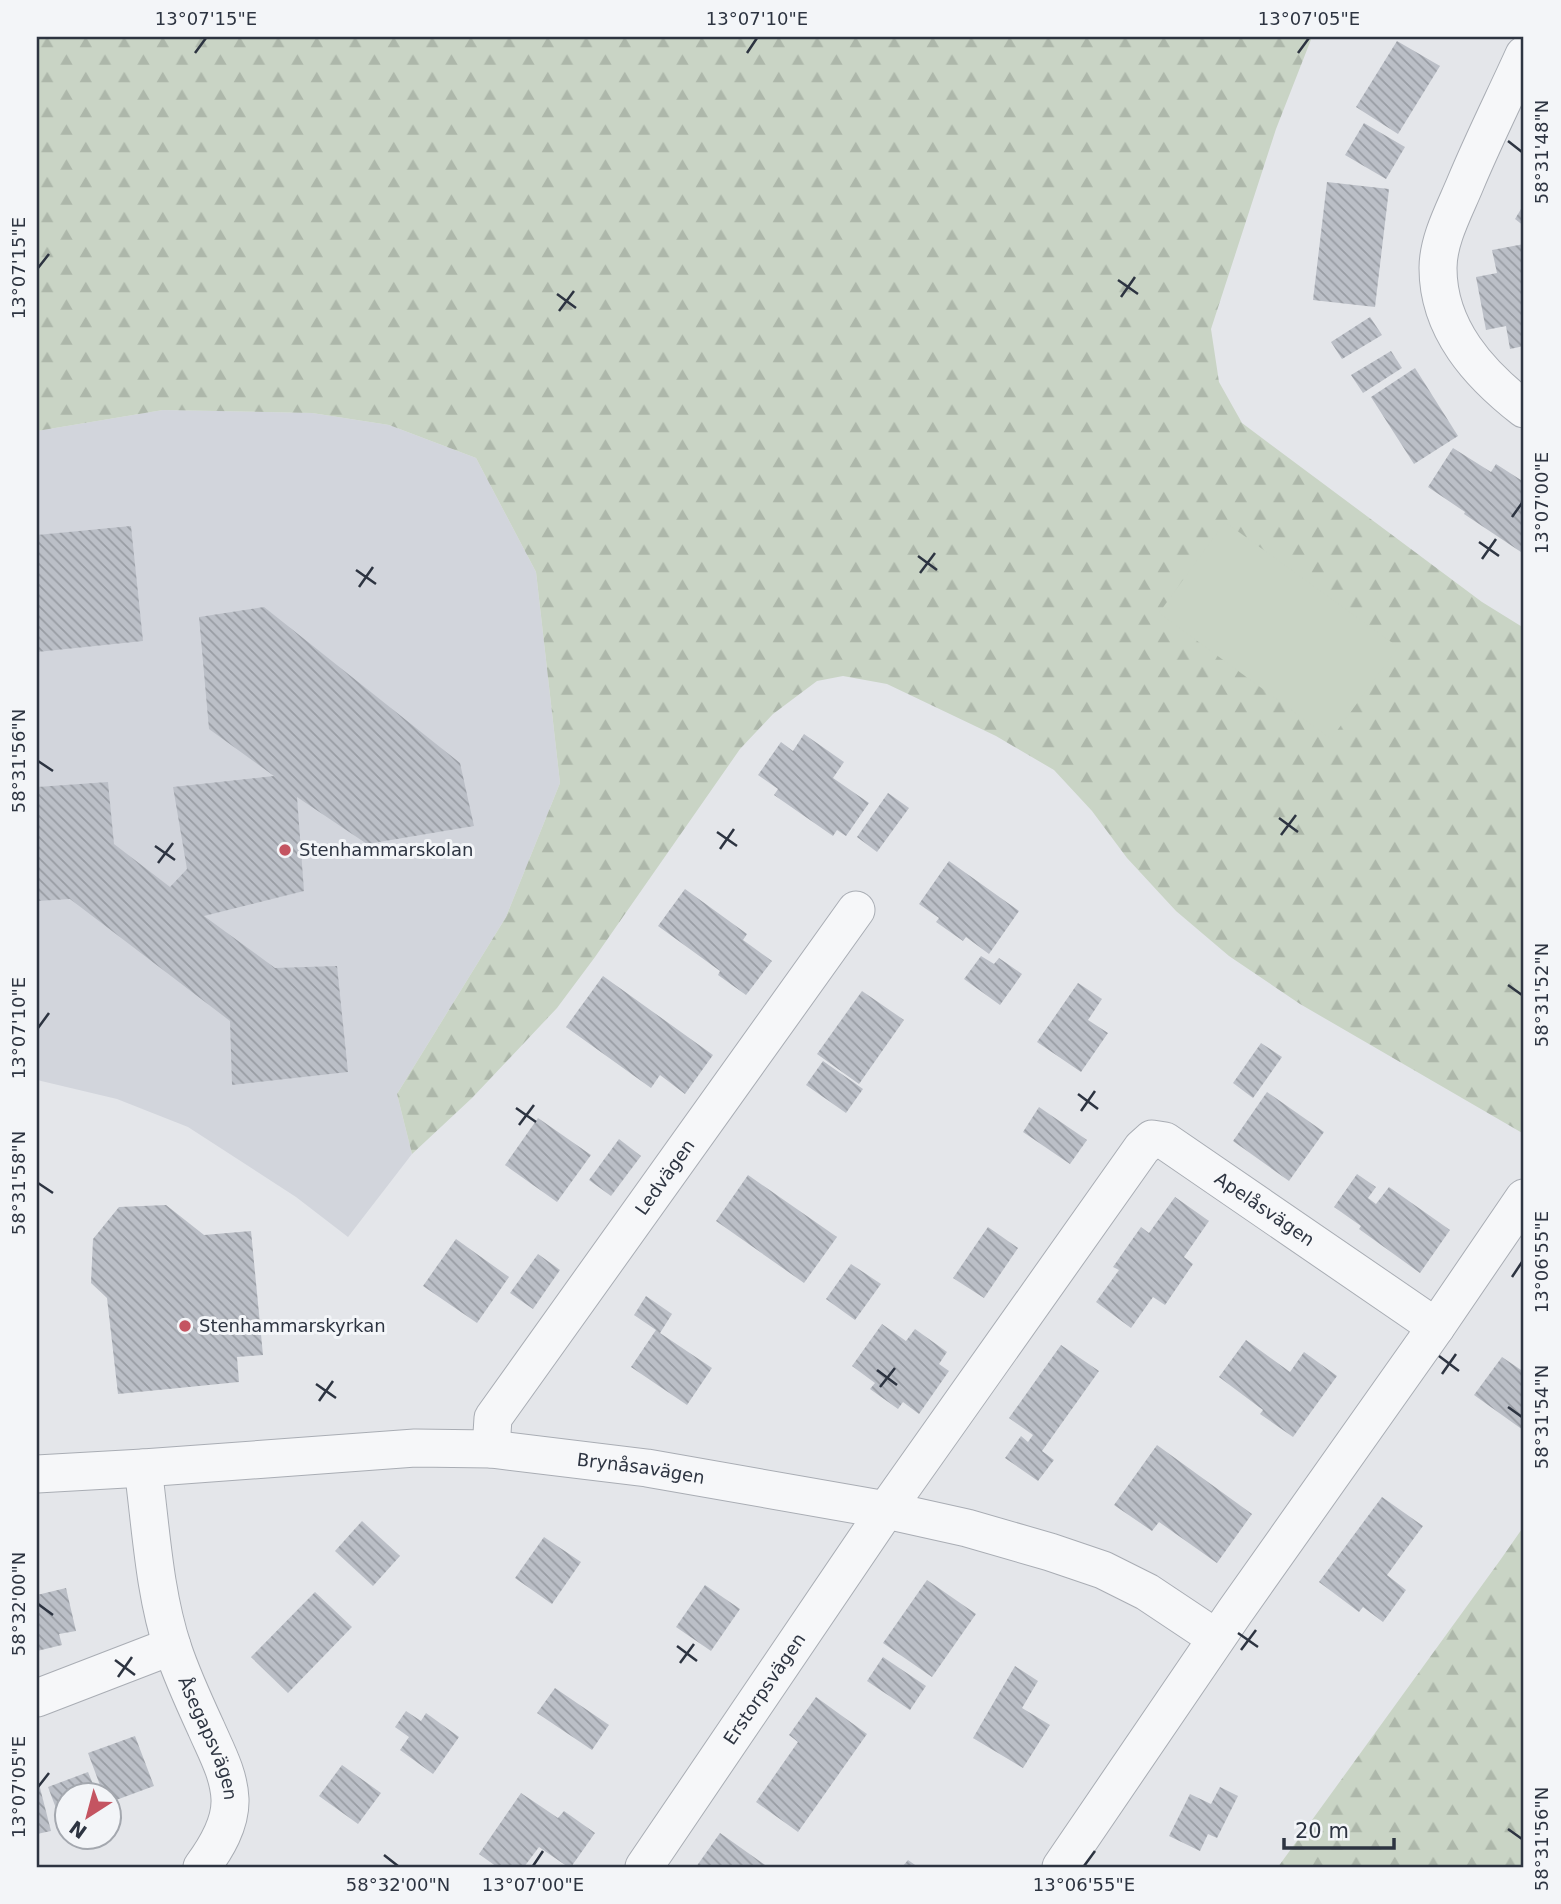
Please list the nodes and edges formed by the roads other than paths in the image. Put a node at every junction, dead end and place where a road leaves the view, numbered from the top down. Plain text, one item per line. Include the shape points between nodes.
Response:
1 (1524, 55) edge
2 (1524, 409) edge
3 (856, 910) dead end
4 (1524, 1198) edge
5 (1436, 1327) junction
6 (491, 1449) junction
7 (143, 1468) junction
8 (37, 1474) edge
9 (886, 1510) junction
10 (1216, 1638) junction
11 (172, 1646) junction
12 (37, 1698) edge
13 (202, 1867) edge
14 (644, 1867) edge
15 (1061, 1867) edge

1 - 2 street via 1446,231 1438,267 1448,321 1465,352 1496,388
3 - 6 street, Ledvägen via 494,1418
4 - 5 street
5 - 9 street, Apelåsvägen via 1165,1141 1152,1139
5 - 10 street
6 - 7 street, Brynåsavägen via 415,1448
6 - 9 street, Brynåsavägen via 647,1468
7 - 8 street, Brynåsavägen
7 - 11 street, Åsegapsvägen via 159,1591
9 - 10 street, Brynåsavägen via 967,1528 1104,1570 1147,1592
9 - 14 street, Erstorpsvägen
10 - 15 street
11 - 12 street
11 - 13 street, Åsegapsvägen via 224,1768 230,1796 224,1831

